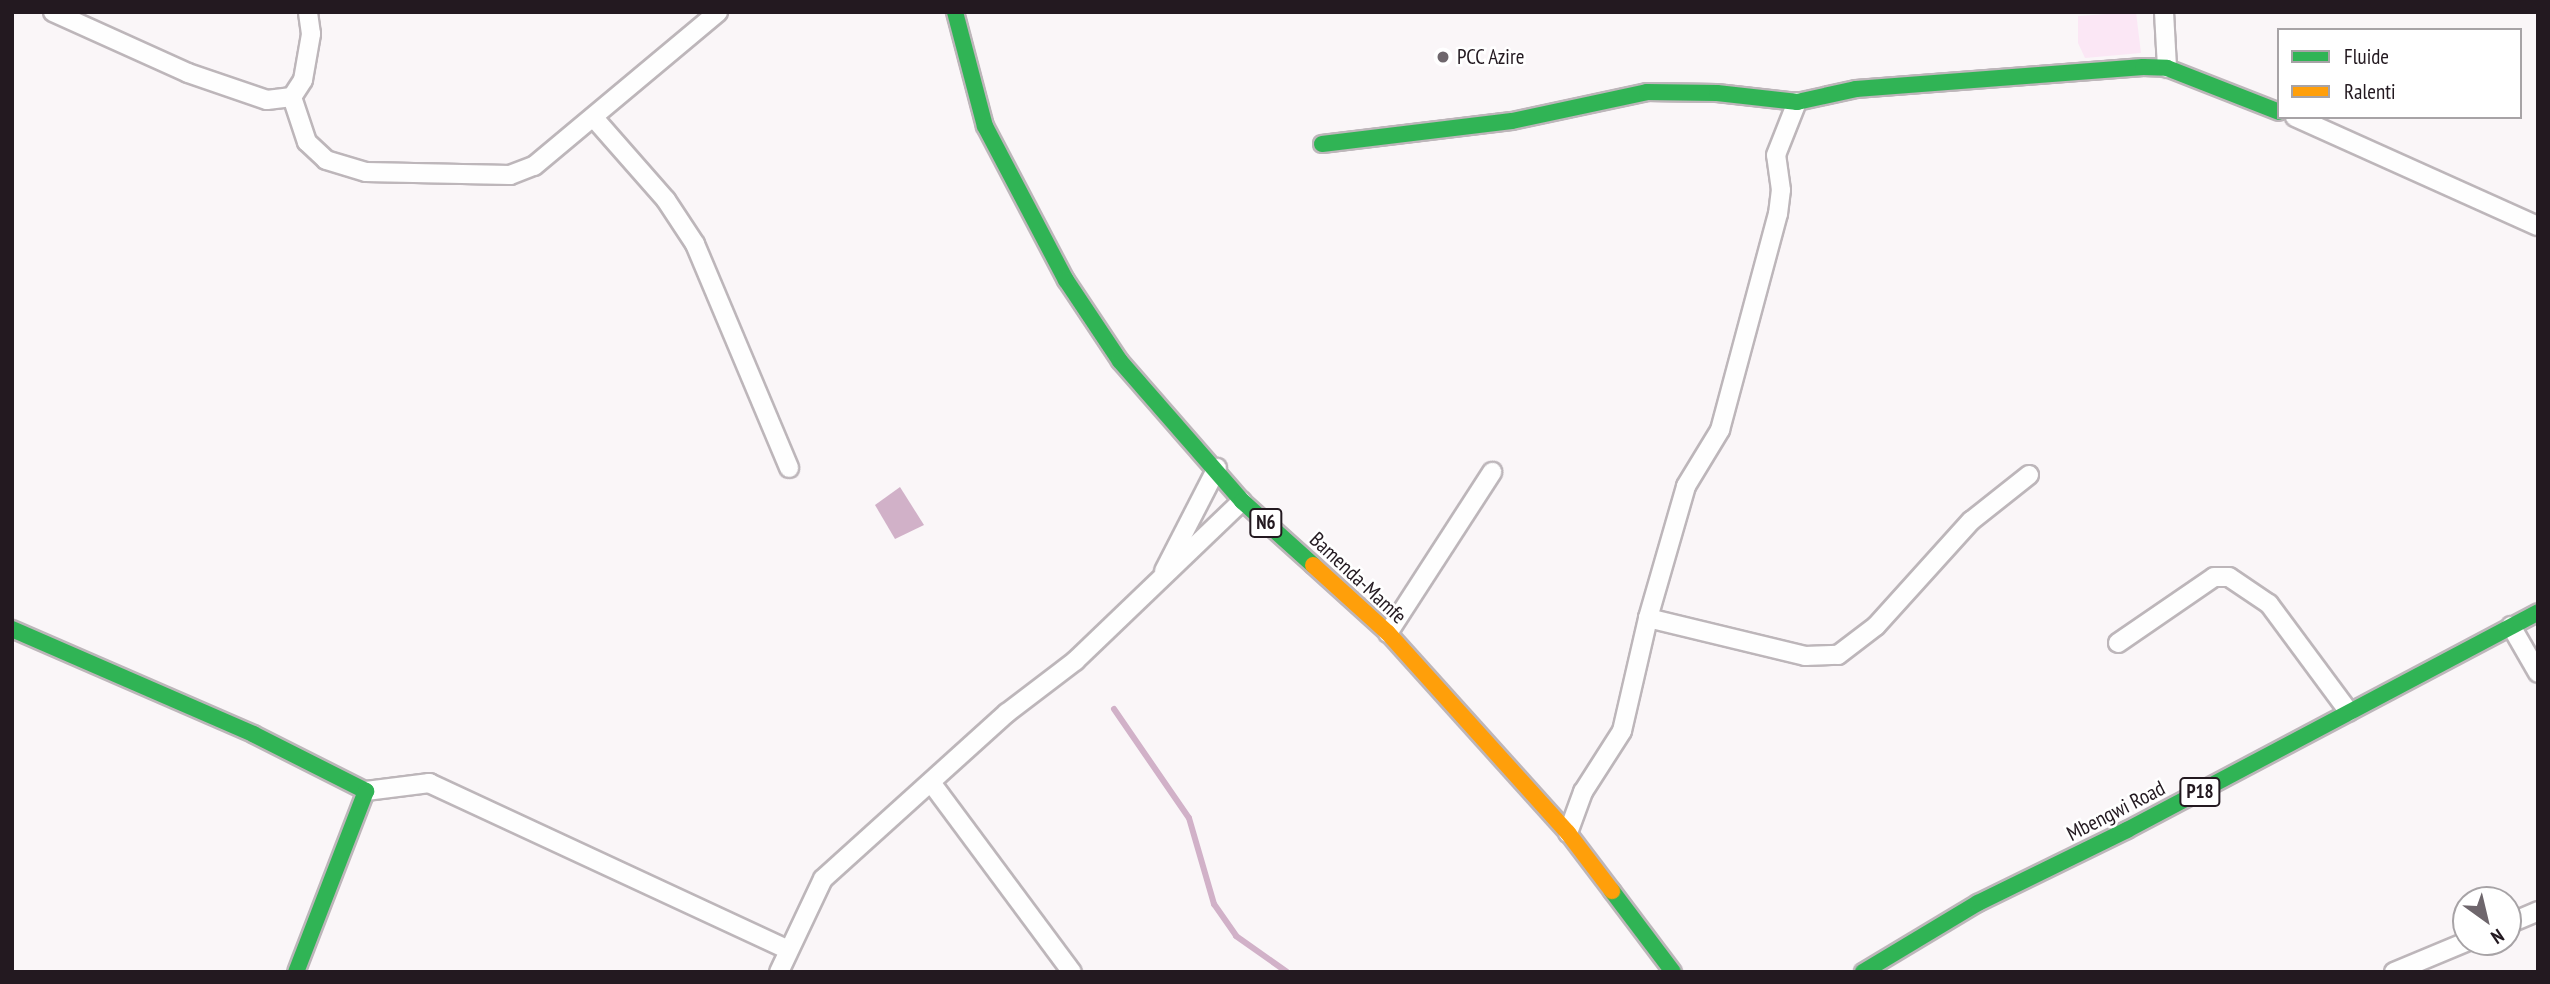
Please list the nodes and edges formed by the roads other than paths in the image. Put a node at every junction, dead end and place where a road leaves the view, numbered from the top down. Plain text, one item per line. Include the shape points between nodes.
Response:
1 (53, 12) edge
2 (308, 12) edge
3 (718, 12) edge
4 (956, 12) edge
5 (2164, 12) edge
6 (2167, 68) junction
7 (292, 97) junction
8 (1797, 102) junction
9 (2277, 111) edge
10 (594, 118) junction
11 (2299, 119) edge
12 (1322, 144) dead end
13 (2538, 226) edge
14 (789, 468) dead end
15 (1217, 468) junction
16 (1492, 472) dead end
17 (2029, 475) dead end
18 (1242, 501) junction
19 (1158, 584) junction
20 (2538, 612) edge
21 (1647, 618) junction
22 (2511, 626) junction
23 (12, 629) edge
24 (1388, 632) junction
25 (2118, 643) dead end
26 (2538, 673) edge
27 (2349, 712) junction
28 (933, 785) junction
29 (366, 790) junction
30 (1568, 833) junction
31 (2452, 948) edge
32 (788, 949) junction
33 (296, 972) edge
34 (779, 972) edge
35 (1072, 972) edge
36 (1673, 972) edge
37 (1863, 972) edge
38 (2394, 972) edge

1 - 7 street via 188,73 267,100
2 - 7 street via 311,34 303,80
3 - 10 street
4 - 15 main road, Bamenda-Mamfe / N6 via 985,126 1066,280 1120,361
5 - 6 street
6 - 8 main road via 1856,89
6 - 9 main road
7 - 10 street via 307,142 315,151 326,160 366,172 510,175 534,166
8 - 12 main road via 1717,93 1647,92 1512,121
8 - 21 street via 1776,155 1781,190 1778,214 1720,430 1686,486
10 - 14 street via 666,200 695,244
11 - 13 street
15 - 18 main road, Bamenda-Mamfe / N6
15 - 19 street
16 - 24 street
17 - 21 street via 1971,521 1876,626 1838,655 1805,656
18 - 19 street
18 - 24 main road, Bamenda-Mamfe / N6
19 - 28 street via 1075,661 1007,713
20 - 22 main road, Mbengwi Road / P18
21 - 30 street via 1622,731 1583,792
22 - 26 street
22 - 27 main road, Mbengwi Road / P18
23 - 29 main road via 253,734
24 - 30 main road, Bamenda-Mamfe / N6
25 - 27 street via 2214,577 2229,576 2269,604
27 - 37 main road, Mbengwi Road / P18 via 1978,903
28 - 32 street via 822,879
28 - 35 street
29 - 32 street via 429,783
29 - 33 main road
30 - 36 main road, Bamenda-Mamfe / N6
31 - 38 street
32 - 34 street

